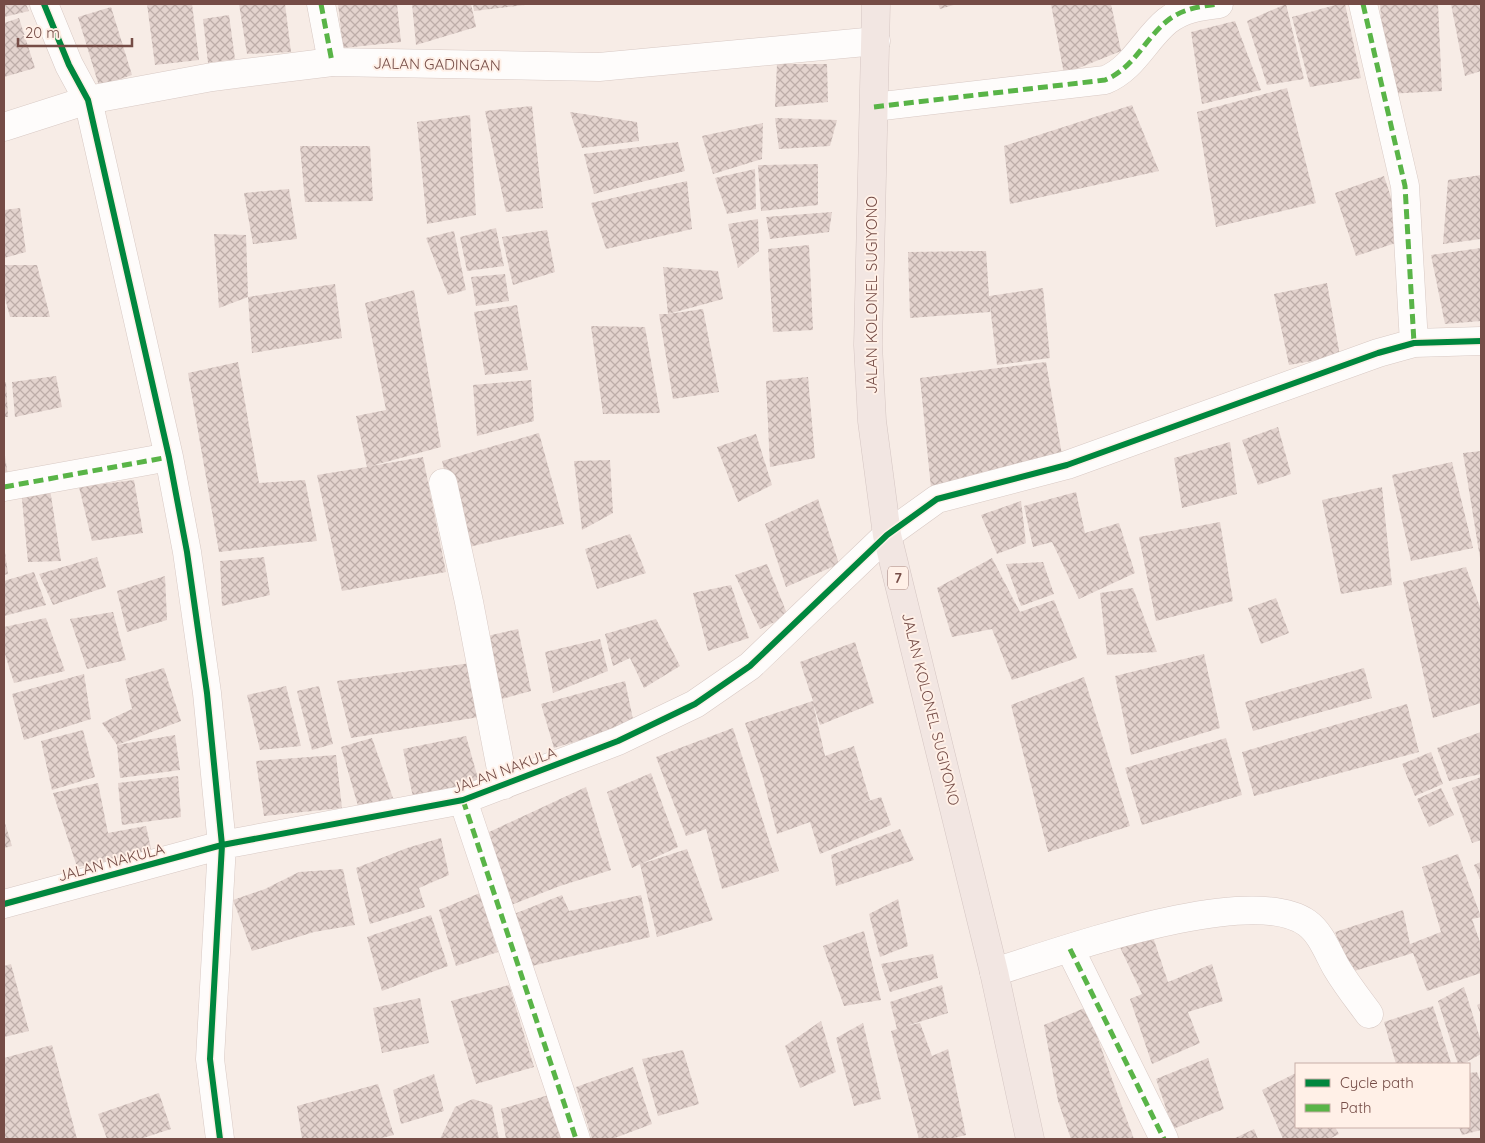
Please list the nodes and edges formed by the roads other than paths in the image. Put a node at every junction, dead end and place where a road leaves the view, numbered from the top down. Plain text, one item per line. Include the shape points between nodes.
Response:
1 (44, 4) edge
2 (321, 4) edge
3 (876, 4) edge
4 (1219, 4) edge
5 (1364, 4) edge
6 (876, 41) junction
7 (332, 62) junction
8 (88, 100) junction
9 (874, 107) junction
10 (4, 127) edge
11 (1481, 341) edge
12 (1414, 343) junction
13 (169, 457) junction
14 (443, 483) dead end
15 (4, 487) edge
16 (887, 535) junction
17 (504, 785) junction
18 (463, 800) junction
19 (222, 844) junction
20 (4, 904) edge
21 (1070, 949) junction
22 (994, 972) junction
23 (1369, 1014) dead end
24 (220, 1139) edge
25 (576, 1139) edge
26 (1030, 1139) edge
27 (1164, 1139) edge

1 - 8 street via 69,65
2 - 7 street
3 - 6 highway, JALAN KOLONEL SUGIYONO / 7
4 - 9 street via 1189,9 1167,21 1126,67 1105,80
5 - 12 street via 1405,186
6 - 7 street, JALAN GADINGAN via 599,67
6 - 9 highway, JALAN KOLONEL SUGIYONO / 7
7 - 8 street, JALAN GADINGAN via 212,77
8 - 10 street, JALAN GADINGAN
8 - 13 street
9 - 16 highway, JALAN KOLONEL SUGIYONO / 7 via 868,345 872,421
11 - 12 street, JALAN NAKULA
12 - 16 street, JALAN NAKULA via 1378,353 1067,465 937,499
13 - 15 street
13 - 19 street via 187,552 207,693
14 - 17 street
16 - 17 street, JALAN NAKULA via 750,666 695,704 618,741
16 - 22 highway, JALAN KOLONEL SUGIYONO / 7
17 - 18 street, JALAN NAKULA
18 - 19 street, JALAN NAKULA
18 - 25 street
19 - 20 street, JALAN NAKULA
19 - 24 street via 210,1060
21 - 22 street
21 - 23 street via 1187,916 1243,910 1290,915 1312,928
21 - 27 street
22 - 26 highway, JALAN KOLONEL SUGIYONO / 7

